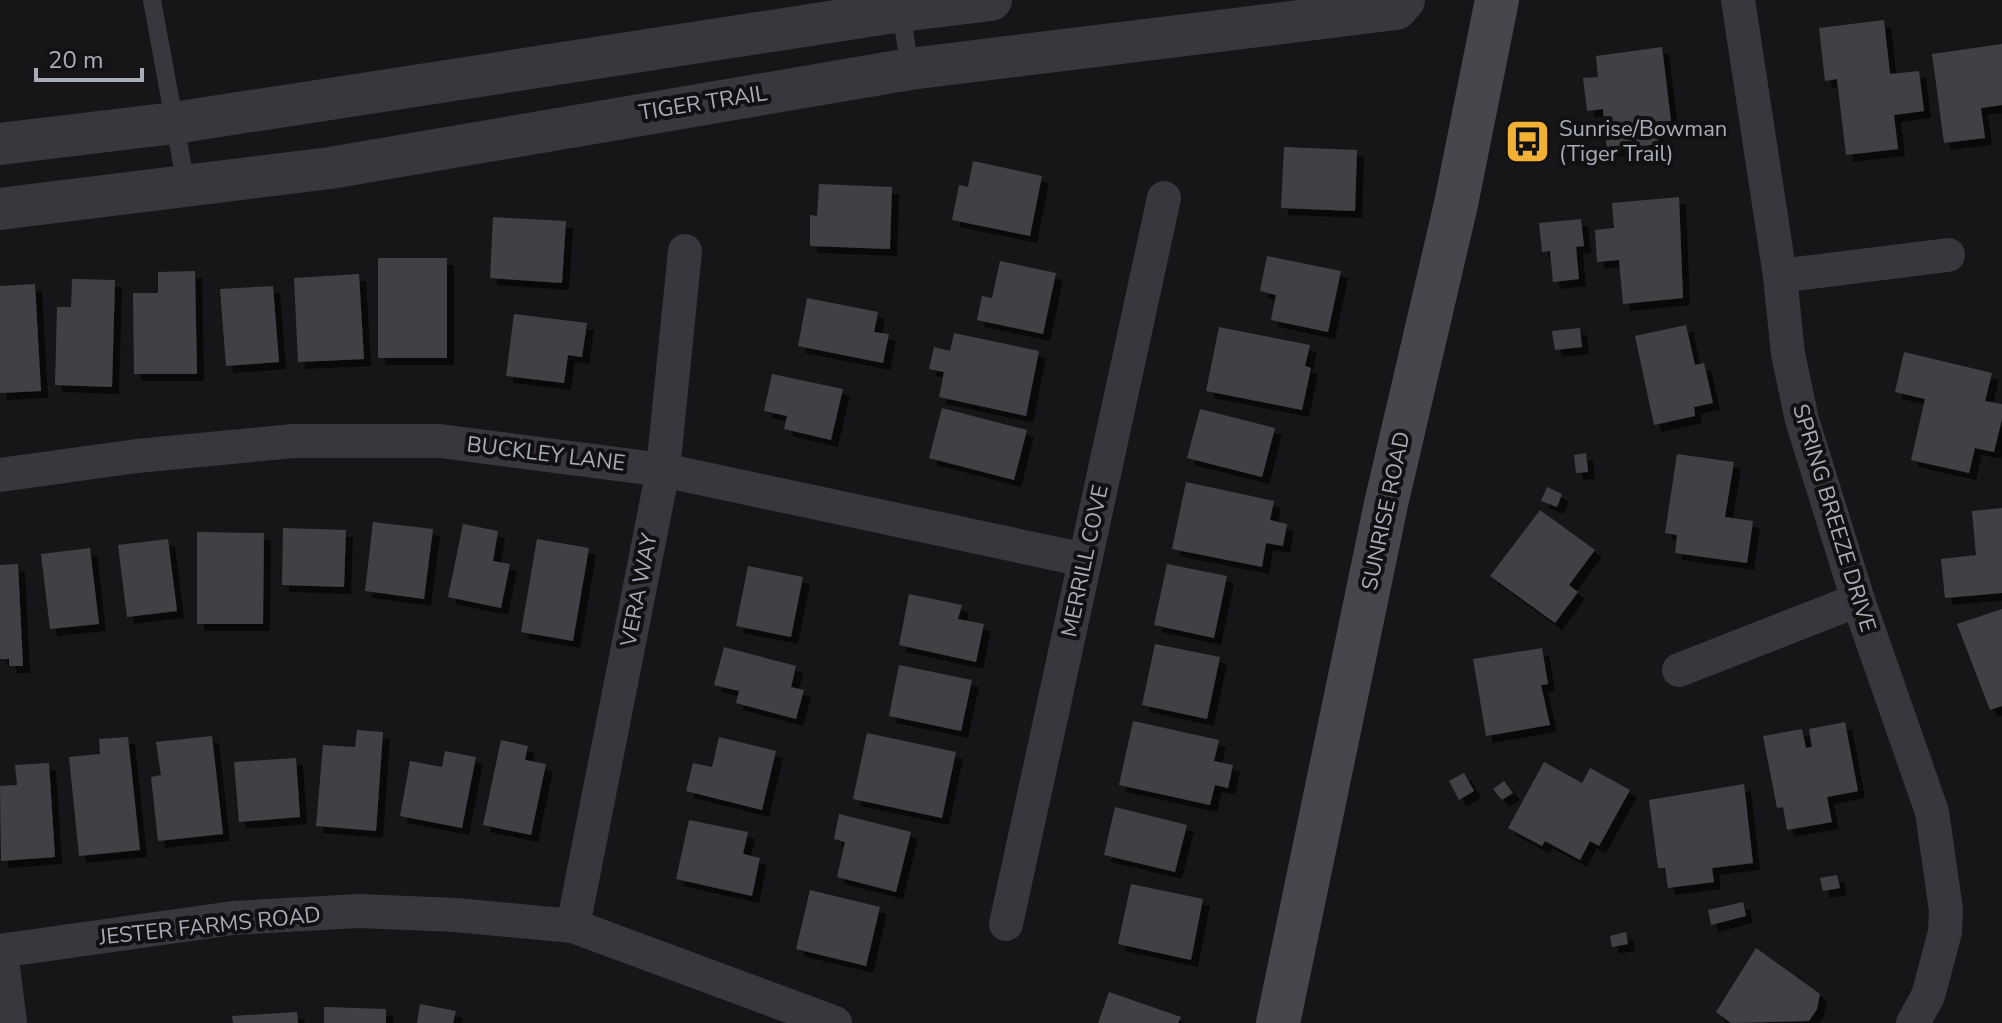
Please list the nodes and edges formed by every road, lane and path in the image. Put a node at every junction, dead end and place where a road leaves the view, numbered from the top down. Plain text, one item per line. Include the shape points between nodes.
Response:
1 (152, 0) edge
2 (991, 0) edge
3 (1404, 0) edge
4 (1497, 0) edge
5 (1738, 0) edge
6 (900, 5) edge
7 (910, 69) junction
8 (174, 123) junction
9 (0, 144) edge
10 (186, 185) junction
11 (1164, 198) dead end
12 (0, 209) edge
13 (685, 251) dead end
14 (1948, 255) dead end
15 (1780, 276) junction
16 (663, 470) junction
17 (0, 475) edge
18 (1085, 560) junction
19 (1858, 600) junction
20 (1679, 670) dead end
21 (1006, 924) dead end
22 (573, 926) junction
23 (0, 951) edge
24 (10, 1023) edge
25 (835, 1023) edge
26 (1278, 1023) edge
27 (1913, 1023) edge

1 - 8 lane
2 - 6 street
3 - 7 street, TIGER TRAIL via 1396,9
4 - 26 main road, SUNRISE ROAD
5 - 15 street, SPRING BREEZE DRIVE
6 - 7 lane
6 - 8 street
7 - 10 street, TIGER TRAIL via 330,168
8 - 9 street
8 - 10 lane
10 - 12 street, TIGER TRAIL
11 - 18 street, MERRILL COVE
13 - 16 street, VERA WAY
14 - 15 street
15 - 19 street, SPRING BREEZE DRIVE via 1802,420
16 - 17 street, BUCKLEY LANE via 440,441 293,441
16 - 18 street, BUCKLEY LANE
16 - 22 street, VERA WAY
18 - 21 street, MERRILL COVE
19 - 20 street
19 - 27 street, SPRING BREEZE DRIVE via 1932,812 1946,910 1935,976
22 - 23 street, JESTER FARMS ROAD via 359,911 233,918
22 - 25 street, JESTER FARMS ROAD
23 - 24 street

